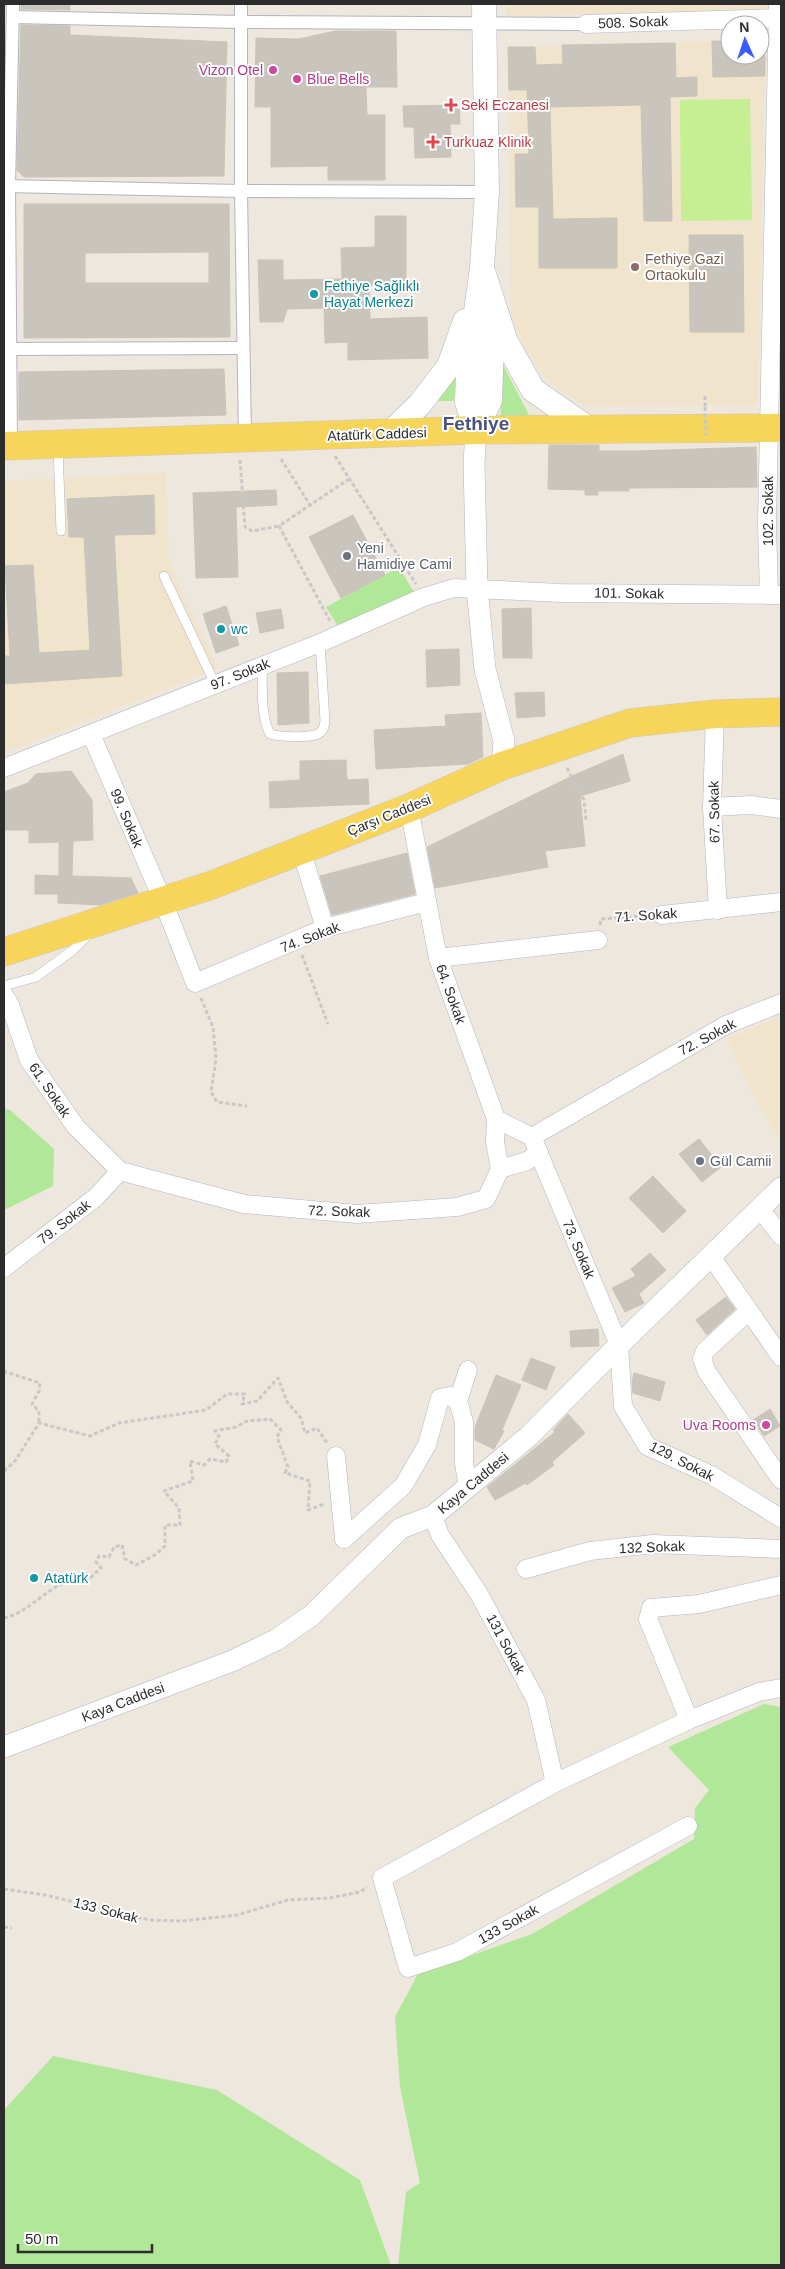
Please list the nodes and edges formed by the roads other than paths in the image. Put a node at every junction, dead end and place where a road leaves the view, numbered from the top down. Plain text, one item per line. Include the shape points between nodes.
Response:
1 (13, 4) edge
2 (241, 4) edge
3 (779, 13) edge
4 (484, 14) edge
5 (13, 17) junction
6 (241, 22) junction
7 (586, 24) joint
8 (6, 186) edge
9 (241, 191) junction
10 (487, 192) junction
11 (482, 267) junction
12 (242, 348) junction
13 (6, 349) edge
14 (588, 428) junction
15 (775, 428) edge
16 (476, 430) junction
17 (389, 434) junction
18 (58, 444) junction
19 (7, 445) edge
20 (242, 447) junction
21 (61, 531) dead end
22 (164, 576) dead end
23 (477, 588) junction
24 (775, 595) edge
25 (320, 643) junction
26 (262, 665) junction
27 (215, 684) junction
28 (781, 712) edge
29 (715, 714) junction
30 (91, 734) junction
31 (503, 753) junction
32 (4, 768) edge
33 (712, 807) junction
34 (409, 808) junction
35 (781, 808) edge
36 (301, 850) junction
37 (163, 901) junction
38 (427, 902) junction
39 (781, 902) edge
40 (718, 910) junction
41 (662, 915) road end
42 (105, 919) junction
43 (325, 928) junction
44 (598, 940) road end
45 (4, 952) edge
46 (438, 958) junction
47 (196, 983) joint
48 (4, 986) edge
49 (4, 995) edge
50 (781, 1003) edge
51 (496, 1119) junction
52 (536, 1145) junction
53 (500, 1169) junction
54 (120, 1171) junction
55 (781, 1188) edge
56 (760, 1209) junction
57 (781, 1236) edge
58 (710, 1255) junction
59 (4, 1268) edge
60 (748, 1311) junction
61 (619, 1345) junction
62 (781, 1358) edge
63 (468, 1370) dead end
64 (458, 1401) junction
65 (336, 1456) road end
66 (781, 1480) edge
67 (468, 1488) junction
68 (433, 1516) junction
69 (781, 1518) edge
70 (781, 1549) edge
71 (526, 1569) dead end
72 (781, 1584) edge
73 (781, 1688) edge
74 (689, 1720) junction
75 (4, 1747) edge
76 (555, 1783) junction
77 (688, 1826) dead end

1 - 5 street
2 - 6 street
3 - 7 street, 508. Sokak
3 - 15 street, 102. Sokak
4 - 6 street, 508. Sokak
4 - 7 street, 508. Sokak
4 - 10 main road
5 - 6 street, 508. Sokak
5 - 8 street
6 - 9 street
8 - 9 street
8 - 13 street
9 - 10 street
9 - 12 street
10 - 11 main road
11 - 14 main road via 506,342 533,390
11 - 16 main road via 468,371 467,402
11 - 17 main road via 449,366 420,404
12 - 13 street
12 - 20 street
13 - 19 street
14 - 15 main road, Atatürk Caddesi
14 - 16 main road, Atatürk Caddesi
15 - 24 street, 102. Sokak via 767,524
16 - 17 main road, Atatürk Caddesi
16 - 23 street
17 - 20 main road, Atatürk Caddesi
18 - 19 main road, Atatürk Caddesi
18 - 20 main road, Atatürk Caddesi
18 - 21 lane
22 - 27 lane
23 - 24 street, 101. Sokak via 561,593
23 - 25 street, 97. Sokak via 454,588 424,597
23 - 31 street via 485,669
25 - 26 street, 97. Sokak
25 - 26 lane via 325,721 324,729 318,734 270,734 264,710
26 - 27 street, 97. Sokak
27 - 30 street, 97. Sokak
28 - 29 main road, Çarşı Caddesi
29 - 31 main road, Çarşı Caddesi via 630,723 541,753
29 - 33 street, 67. Sokak
30 - 32 street, 97. Sokak
30 - 37 street, 99. Sokak
31 - 34 main road, Çarşı Caddesi
33 - 35 street via 751,805
33 - 40 street, 67. Sokak
34 - 36 main road, Çarşı Caddesi
34 - 38 street, 64. Sokak
36 - 37 main road, Çarşı Caddesi
36 - 43 street
37 - 42 main road, Çarşı Caddesi
37 - 47 street, 99. Sokak
38 - 43 street, 74. Sokak
38 - 46 street, 64. Sokak
39 - 40 street, 71. Sokak
40 - 41 street, 71. Sokak
42 - 45 main road, Çarşı Caddesi
42 - 48 lane via 73,950 36,977
43 - 47 street, 74. Sokak
44 - 46 street
46 - 51 street, 64. Sokak
49 - 54 street, 61. Sokak via 29,1060 76,1127
50 - 52 street, 72. Sokak via 726,1025
51 - 52 street
51 - 53 street via 495,1142
52 - 53 street, 72. Sokak via 527,1161
52 - 61 street, 73. Sokak
53 - 54 street, 72. Sokak via 486,1199 457,1207 357,1214 244,1204
54 - 59 street, 79. Sokak via 96,1197
55 - 56 street, Kaya Caddesi
56 - 57 street
56 - 58 street, Kaya Caddesi
58 - 60 street
58 - 61 street, Kaya Caddesi
60 - 62 street
60 - 66 street via 705,1351 702,1359 707,1372
61 - 67 street, Kaya Caddesi via 529,1436
61 - 69 street, 129. Sokak via 623,1406 647,1446 711,1475
63 - 64 street
64 - 65 street via 450,1396 440,1398 426,1445 403,1486 344,1539
64 - 67 street via 464,1422
67 - 68 street, Kaya Caddesi
68 - 75 street, Kaya Caddesi via 401,1528 311,1616 276,1640 232,1661
68 - 76 street, 131 Sokak via 440,1535 479,1594 536,1700
70 - 71 street, 132 Sokak via 653,1544 590,1551
72 - 74 street via 699,1604 651,1608 648,1619
73 - 74 street via 759,1692
74 - 76 street
76 - 77 street, 133 Sokak via 382,1878 408,1968 457,1952

